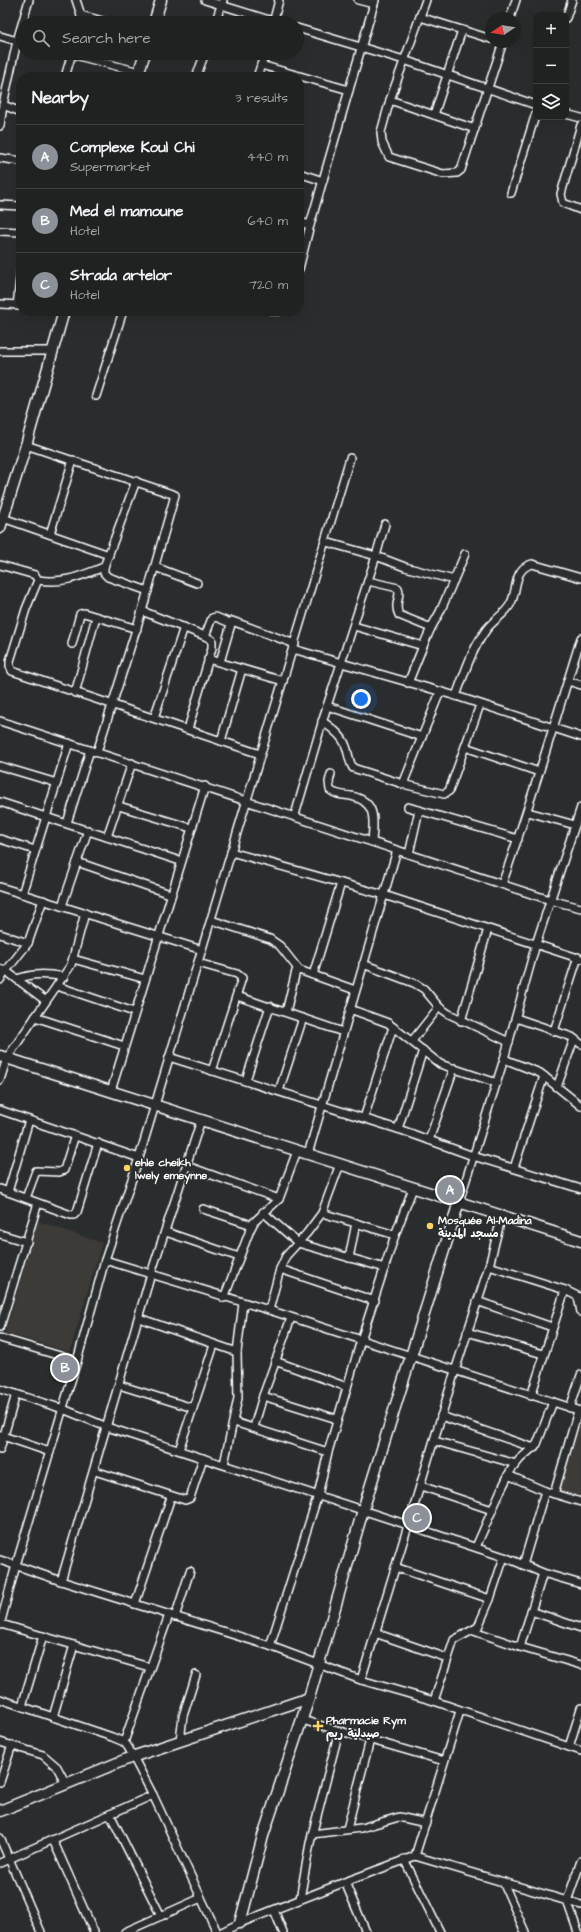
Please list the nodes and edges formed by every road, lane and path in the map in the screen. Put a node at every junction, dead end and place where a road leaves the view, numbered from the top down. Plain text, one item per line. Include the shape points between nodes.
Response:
1 (29, 0) edge
2 (76, 0) edge
3 (161, 0) edge
4 (205, 0) edge
5 (279, 0) edge
6 (358, 0) edge
7 (426, 0) edge
8 (516, 0) edge
9 (572, 0) edge
10 (375, 2) edge
11 (222, 3) edge
12 (512, 12) edge
13 (568, 12) edge
14 (82, 15) joint
15 (24, 16) edge
16 (85, 16) edge
17 (156, 16) edge
18 (217, 16) edge
19 (256, 16) edge
20 (276, 16) edge
21 (420, 17) junction
22 (304, 30) edge
23 (462, 30) junction
24 (0, 36) edge
25 (485, 37) edge
26 (16, 41) edge
27 (16, 46) edge
28 (362, 47) junction
29 (501, 48) edge
30 (70, 60) edge
31 (91, 60) edge
32 (143, 60) edge
33 (202, 60) edge
34 (263, 60) edge
35 (404, 60) junction
36 (261, 65) junction
37 (67, 72) edge
38 (129, 72) edge
39 (139, 72) edge
40 (198, 72) edge
41 (259, 72) edge
42 (286, 72) edge
43 (448, 75) junction
44 (304, 77) edge
45 (0, 84) edge
46 (8, 86) junction
47 (488, 88) junction
48 (349, 90) junction
49 (390, 100) junction
50 (533, 104) edge
51 (3, 105) junction
52 (16, 110) edge
53 (434, 115) junction
54 (569, 115) edge
55 (581, 118) edge
56 (534, 120) edge
57 (581, 125) edge
58 (0, 126) edge
59 (475, 129) junction
60 (0, 158) edge
61 (16, 160) edge
62 (304, 175) edge
63 (322, 181) junction
64 (511, 193) dead end
65 (0, 205) edge
66 (16, 206) edge
67 (581, 210) edge
68 (304, 223) edge
69 (310, 225) junction
70 (0, 231) edge
71 (16, 232) edge
72 (304, 249) edge
73 (0, 304) edge
74 (16, 306) edge
75 (62, 316) edge
76 (121, 316) edge
77 (52, 351) junction
78 (1, 353) edge
79 (96, 396) dead end
80 (26, 444) junction
81 (350, 458) dead end
82 (73, 460) junction
83 (136, 481) junction
84 (2, 523) edge
85 (385, 524) dead end
86 (50, 534) junction
87 (326, 542) junction
88 (465, 554) dead end
89 (109, 555) junction
90 (376, 556) junction
91 (0, 564) edge
92 (104, 567) junction
93 (155, 567) junction
94 (581, 578) edge
95 (38, 580) junction
96 (454, 580) junction
97 (368, 581) junction
98 (197, 583) dead end
99 (148, 591) junction
100 (142, 611) junction
101 (96, 617) junction
102 (230, 623) junction
103 (354, 626) junction
104 (184, 627) junction
105 (431, 628) junction
106 (137, 629) junction
107 (205, 636) junction
108 (581, 638) edge
109 (72, 644) dead end
110 (294, 646) junction
111 (423, 646) junction
112 (208, 659) junction
113 (220, 662) junction
114 (342, 663) junction
115 (242, 669) junction
116 (283, 681) junction
117 (568, 681) junction
118 (408, 683) junction
119 (581, 685) edge
120 (440, 692) junction
121 (75, 693) junction
122 (456, 696) junction
123 (112, 706) junction
124 (327, 706) junction
125 (480, 706) junction
126 (154, 718) junction
127 (0, 721) edge
128 (322, 721) junction
129 (553, 728) junction
130 (188, 729) junction
131 (422, 737) junction
132 (581, 737) edge
133 (221, 741) junction
134 (69, 743) junction
135 (465, 747) junction
136 (94, 751) junction
137 (260, 754) junction
138 (132, 763) junction
139 (0, 766) edge
140 (539, 772) junction
141 (331, 774) dead end
142 (57, 783) junction
143 (403, 784) junction
144 (205, 786) junction
145 (247, 800) junction
146 (0, 802) edge
147 (119, 806) junction
148 (408, 806) dead end
149 (581, 807) edge
150 (419, 810) junction
151 (528, 812) junction
152 (295, 815) junction
153 (45, 816) junction
154 (67, 823) junction
155 (575, 825) junction
156 (191, 828) junction
157 (88, 830) junction
158 (107, 837) junction
159 (0, 839) edge
160 (518, 839) junction
161 (372, 842) junction
162 (35, 850) junction
163 (397, 850) junction
164 (231, 852) junction
165 (409, 854) junction
166 (180, 861) junction
167 (77, 862) junction
168 (341, 883) junction
169 (502, 884) junction
170 (0, 887) edge
171 (22, 894) junction
172 (170, 894) junction
173 (384, 895) junction
174 (43, 900) junction
175 (550, 900) junction
176 (62, 906) junction
177 (581, 908) edge
178 (85, 913) junction
179 (211, 920) junction
180 (488, 928) junction
181 (0, 934) edge
182 (158, 936) junction
183 (28, 943) junction
184 (536, 944) junction
185 (202, 950) junction
186 (579, 958) edge
187 (73, 959) junction
188 (198, 963) junction
189 (363, 964) junction
190 (3, 970) edge
191 (299, 970) junction
192 (313, 976) junction
193 (64, 977) junction
194 (17, 979) junction
195 (145, 979) junction
196 (0, 980) edge
197 (57, 986) junction
198 (355, 990) junction
199 (237, 996) junction
200 (46, 1001) junction
201 (270, 1006) junction
202 (439, 1007) junction
203 (350, 1009) junction
204 (134, 1012) junction
205 (286, 1012) junction
206 (35, 1016) junction
207 (303, 1018) junction
208 (516, 1018) junction
209 (461, 1021) junction
210 (393, 1027) junction
211 (554, 1031) junction
212 (343, 1032) junction
213 (574, 1039) junction
214 (412, 1041) junction
215 (509, 1042) junction
216 (581, 1044) edge
217 (124, 1046) junction
218 (423, 1050) junction
219 (3, 1057) edge
220 (169, 1057) junction
221 (504, 1059) junction
222 (454, 1068) junction
223 (212, 1071) junction
224 (544, 1076) junction
225 (0, 1080) edge
226 (246, 1080) junction
227 (497, 1083) junction
228 (557, 1088) junction
229 (111, 1091) junction
230 (279, 1091) junction
231 (155, 1105) junction
232 (323, 1105) junction
233 (581, 1106) edge
234 (0, 1110) edge
235 (364, 1118) junction
236 (29, 1120) junction
237 (201, 1120) junction
238 (398, 1129) junction
239 (75, 1136) junction
240 (429, 1140) junction
241 (98, 1143) junction
242 (297, 1151) junction
243 (308, 1154) junction
244 (474, 1156) junction
245 (139, 1158) junction
246 (340, 1164) junction
247 (187, 1166) junction
248 (514, 1168) junction
249 (413, 1188) junction
250 (0, 1189) edge
251 (581, 1189) edge
252 (8, 1192) junction
253 (26, 1198) junction
254 (279, 1199) junction
255 (38, 1202) junction
256 (459, 1202) junction
257 (203, 1209) dead end
258 (263, 1212) junction
259 (322, 1213) junction
260 (502, 1215) junction
261 (356, 1224) junction
262 (252, 1225) junction
263 (166, 1232) junction
264 (0, 1234) edge
265 (395, 1235) junction
266 (581, 1241) edge
267 (27, 1242) junction
268 (298, 1243) junction
269 (239, 1257) junction
270 (349, 1258) junction
271 (105, 1260) junction
272 (489, 1266) junction
273 (385, 1268) junction
274 (280, 1269) junction
275 (151, 1274) junction
276 (565, 1290) junction
277 (224, 1298) junction
278 (579, 1298) edge
279 (375, 1300) junction
280 (477, 1302) junction
281 (243, 1303) junction
282 (269, 1310) junction
283 (581, 1312) edge
284 (139, 1318) junction
285 (291, 1318) junction
286 (0, 1327) edge
287 (552, 1327) junction
288 (467, 1332) junction
289 (0, 1338) edge
290 (361, 1340) junction
291 (214, 1345) junction
292 (237, 1352) junction
293 (543, 1354) junction
294 (411, 1358) junction
295 (77, 1361) junction
296 (275, 1361) junction
297 (454, 1371) junction
298 (581, 1375) edge
299 (120, 1385) junction
300 (347, 1387) junction
301 (0, 1389) edge
302 (16, 1394) junction
303 (263, 1396) junction
304 (531, 1396) junction
305 (553, 1402) junction
306 (193, 1408) junction
307 (570, 1408) junction
308 (63, 1409) junction
309 (580, 1411) edge
310 (441, 1416) junction
311 (337, 1420) junction
312 (234, 1422) junction
313 (107, 1427) junction
314 (254, 1427) junction
315 (2, 1436) edge
316 (435, 1440) junction
317 (534, 1448) junction
318 (0, 1449) edge
319 (179, 1450) junction
320 (50, 1452) junction
321 (328, 1452) junction
322 (203, 1458) junction
323 (224, 1464) junction
324 (516, 1464) junction
325 (95, 1471) junction
326 (508, 1475) junction
327 (421, 1486) junction
328 (545, 1491) junction
329 (554, 1494) junction
330 (318, 1495) junction
331 (171, 1497) junction
332 (581, 1502) edge
333 (363, 1510) junction
334 (492, 1510) junction
335 (408, 1524) junction
336 (476, 1547) junction
337 (504, 1557) junction
338 (0, 1560) edge
339 (16, 1565) junction
340 (523, 1565) junction
341 (395, 1567) junction
342 (190, 1571) dead end
343 (543, 1573) junction
344 (61, 1581) junction
345 (581, 1584) edge
346 (490, 1599) junction
347 (135, 1604) junction
348 (530, 1611) junction
349 (172, 1616) junction
350 (0, 1624) edge
351 (581, 1628) edge
352 (474, 1631) junction
353 (375, 1633) junction
354 (43, 1636) junction
355 (74, 1645) junction
356 (270, 1646) junction
357 (520, 1647) junction
358 (447, 1658) junction
359 (319, 1664) junction
360 (581, 1665) edge
361 (149, 1667) junction
362 (196, 1675) dead end
363 (361, 1680) junction
364 (309, 1698) junction
365 (0, 1699) edge
366 (434, 1701) junction
367 (22, 1706) junction
368 (581, 1708) edge
369 (460, 1711) junction
370 (53, 1717) junction
371 (302, 1720) junction
372 (339, 1731) junction
373 (370, 1740) junction
374 (180, 1741) junction
375 (0, 1742) edge
376 (124, 1742) junction
377 (12, 1746) junction
378 (569, 1747) junction
379 (581, 1751) edge
380 (132, 1757) junction
381 (444, 1761) junction
382 (0, 1782) edge
383 (66, 1784) junction
384 (153, 1795) junction
385 (0, 1811) edge
386 (110, 1814) junction
387 (426, 1823) junction
388 (347, 1829) junction
389 (312, 1834) junction
390 (0, 1838) edge
391 (54, 1840) junction
392 (415, 1856) junction
393 (10, 1859) junction
394 (404, 1859) junction
395 (581, 1861) edge
396 (0, 1863) edge
397 (345, 1882) junction
398 (503, 1882) junction
399 (201, 1898) junction
400 (300, 1899) junction
401 (567, 1901) junction
402 (581, 1905) edge
403 (274, 1910) junction
404 (161, 1916) junction
405 (240, 1923) junction
406 (523, 1931) edge
407 (41, 1932) edge
408 (94, 1932) edge
409 (124, 1932) edge
410 (217, 1932) edge
411 (222, 1932) edge
412 (283, 1932) edge
413 (366, 1932) edge
414 (440, 1932) edge
415 (578, 1932) edge

1 - 15 street
2 - 14 street
3 - 17 street
4 - 11 street
5 - 20 street
6 - 10 street
7 - 21 street
8 - 12 street
9 - 13 street
10 - 28 street
11 - 18 street
11 - 19 street
14 - 16 street
21 - 23 street
21 - 35 street
22 - 28 street
23 - 25 street
23 - 43 street
24 - 26 street
27 - 46 street
28 - 35 street
28 - 48 street
29 - 47 street
30 - 37 street
31 - 38 street
32 - 39 street
33 - 40 street
34 - 36 street
35 - 43 street
35 - 49 street
36 - 41 street
36 - 42 street
43 - 47 street
43 - 53 street
44 - 48 street
45 - 46 street
46 - 51 street
47 - 50 street
47 - 59 street
48 - 63 street
49 - 53 street
49 - 59 street via 381,132 382,142 389,157 443,174 457,173 461,170
51 - 52 street
51 - 58 street
53 - 59 street
54 - 55 street
56 - 64 street
57 - 67 street via 560,194 563,203
60 - 61 street
62 - 63 street
63 - 69 street
65 - 66 street
68 - 69 street
69 - 72 street
70 - 71 street
73 - 74 street
75 - 77 street
76 - 79 street
77 - 78 street
77 - 80 street
80 - 82 street
80 - 84 street
81 - 87 street
82 - 83 street
82 - 86 street
83 - 89 street
83 - 93 street via 175,494
84 - 86 street
85 - 90 street
86 - 89 street
87 - 90 street
87 - 110 street
88 - 96 street
89 - 92 street
90 - 96 street
90 - 97 street
91 - 95 street via 35,575
92 - 95 street via 63,582
92 - 99 street via 104,573 108,577
93 - 98 street
93 - 99 street
94 - 122 street via 532,564 521,570 512,602 506,612 491,623 473,649
95 - 121 street via 26,609 10,666 12,671
96 - 105 street
97 - 103 street
97 - 105 street via 398,588 400,591 396,606 399,615
99 - 100 street
100 - 104 street
100 - 106 street
101 - 106 street
101 - 109 street via 80,614
101 - 121 street
102 - 107 street via 216,617 212,618
102 - 110 street via 235,621
102 - 113 street
103 - 111 street
103 - 114 street
104 - 107 street
104 - 126 street
105 - 111 street
106 - 123 street
107 - 112 street via 212,640
108 - 117 street
110 - 114 street
110 - 116 street
111 - 118 street
112 - 113 street
112 - 130 street
113 - 115 street
114 - 118 street
114 - 124 street
115 - 116 street
115 - 133 street
116 - 137 street
117 - 119 street
117 - 129 street
118 - 120 street
120 - 122 street
120 - 131 street
121 - 123 street
122 - 125 street
123 - 126 street
123 - 136 street
124 - 128 street
124 - 131 street
125 - 129 street
125 - 135 street
126 - 130 street
127 - 134 street
128 - 143 street via 346,744 349,762 353,768
128 - 152 street
129 - 132 street
129 - 140 street
130 - 133 street
131 - 143 street
133 - 137 street
134 - 136 street
134 - 142 street
135 - 140 street
135 - 143 street via 449,791 444,794
136 - 138 street
136 - 154 street
137 - 145 street
138 - 144 street
138 - 147 street
139 - 142 street
140 - 151 street
141 - 161 street via 330,790 358,798 368,804 374,815
142 - 153 street
144 - 145 street
144 - 156 street
145 - 152 street
145 - 164 street
146 - 153 street
147 - 156 street
147 - 158 street
148 - 150 street
149 - 155 street
150 - 160 street
150 - 165 street
151 - 155 street
151 - 160 street
152 - 161 street
153 - 154 street
153 - 162 street
154 - 157 street
155 - 175 street
156 - 166 street
157 - 158 street
157 - 167 street
158 - 166 street
159 - 162 street
160 - 169 street
161 - 163 street
162 - 171 street
163 - 165 street
163 - 173 street
164 - 168 street
164 - 179 street
165 - 169 street
166 - 172 street
167 - 172 street
167 - 176 street
168 - 173 street
168 - 192 street
169 - 175 street
170 - 171 street
171 - 174 street
172 - 182 street
173 - 180 street
173 - 189 street
174 - 176 street
174 - 183 street
175 - 177 street
175 - 184 street
176 - 178 street
178 - 182 street
178 - 187 street
179 - 185 street
179 - 191 street via 270,939 280,946
180 - 184 street
180 - 209 street
181 - 183 street
182 - 185 street
182 - 195 street
183 - 190 street
184 - 186 street
184 - 208 street
185 - 188 street
186 - 211 street
187 - 193 street
187 - 195 street
188 - 199 street via 241,976 242,982
188 - 220 street
189 - 198 street
189 - 202 street via 414,983 424,989
190 - 194 street
190 - 196 street
191 - 192 street
191 - 205 street via 294,974
192 - 198 street
193 - 194 street via 45,974 28,975
193 - 197 street
194 - 200 street
195 - 204 street
197 - 200 street
197 - 204 street
198 - 203 street
199 - 201 street
199 - 223 street
200 - 206 street
201 - 205 street
201 - 226 street
202 - 209 street
202 - 214 street
203 - 210 street via 382,1020
203 - 212 street
204 - 217 street
205 - 207 street
206 - 217 street
206 - 219 street
207 - 212 street
207 - 230 street
208 - 211 street
208 - 215 street
209 - 215 street
210 - 214 street
210 - 235 street
211 - 213 street
212 - 232 street
213 - 216 street
213 - 228 street
214 - 218 street
215 - 221 street
217 - 229 street
218 - 222 street via 440,1064
218 - 238 street
219 - 225 street
219 - 229 street
220 - 223 street
220 - 231 street
221 - 224 street
221 - 227 street
222 - 227 street
222 - 240 street
223 - 226 street
224 - 228 street
224 - 248 street
226 - 230 street
227 - 244 street
228 - 233 street
229 - 231 street
230 - 232 street
231 - 237 street
231 - 245 street
232 - 235 street
232 - 243 street
234 - 236 street
235 - 238 street
236 - 239 street
236 - 252 street
237 - 242 street
237 - 247 street
238 - 240 street
239 - 241 street
239 - 253 street via 64,1170 36,1171
240 - 244 street
241 - 245 street
241 - 255 street via 74,1215
242 - 243 street
242 - 254 street
243 - 246 street
244 - 248 street
244 - 256 street
245 - 271 street
246 - 249 street
246 - 259 street
247 - 254 street
247 - 263 street
248 - 251 street
249 - 256 street
249 - 265 street
250 - 252 street
252 - 253 street
253 - 255 street
254 - 258 street
255 - 267 street
256 - 260 street
256 - 294 street
257 - 262 street
258 - 262 street
258 - 268 street
259 - 261 street
259 - 268 street
260 - 266 street
260 - 272 street
261 - 265 street
261 - 270 street
262 - 269 street
263 - 269 street
263 - 275 street
264 - 267 street
265 - 273 street
267 - 286 street
268 - 270 street
268 - 274 street via 286,1256
269 - 277 street
270 - 273 street
271 - 275 street
271 - 295 street
272 - 276 street
272 - 280 street
273 - 279 street
274 - 279 street
274 - 282 street
275 - 277 street
275 - 284 street
276 - 278 street
276 - 287 street
277 - 281 street
278 - 283 street
279 - 290 street
280 - 287 street
280 - 288 street
281 - 282 street
281 - 292 street
282 - 285 street
284 - 291 street
284 - 299 street
285 - 290 street
285 - 296 street
287 - 293 street
288 - 293 street
288 - 297 street
289 - 295 street
290 - 294 street
290 - 300 street
291 - 292 street
291 - 306 street
292 - 312 street via 238,1398
293 - 304 street
294 - 297 street
294 - 333 street
295 - 308 street
296 - 300 street
296 - 303 street
297 - 304 street
297 - 310 street
298 - 307 street
299 - 306 street
299 - 313 street
300 - 311 street
301 - 302 street
302 - 308 street
302 - 315 street
303 - 311 street
303 - 314 street
304 - 305 street
305 - 307 street
305 - 317 street
306 - 319 street
307 - 309 street
308 - 313 street
308 - 320 street
309 - 329 street
310 - 316 street
310 - 317 street
311 - 321 street
312 - 314 street
312 - 323 street
313 - 319 street
313 - 325 street
314 - 321 street
315 - 318 street
315 - 320 street
316 - 324 street
316 - 327 street
317 - 324 street
319 - 322 street
320 - 339 street
321 - 330 street
322 - 323 street
322 - 331 street via 190,1498 184,1500
323 - 330 street
324 - 326 street
325 - 331 street
325 - 344 street
326 - 328 street
326 - 334 street
327 - 334 street
327 - 335 street
328 - 329 street
328 - 340 street
329 - 332 street
330 - 333 street
330 - 356 street
331 - 347 street
333 - 335 street
333 - 359 street
334 - 336 street
335 - 336 street
335 - 341 street
336 - 337 street
337 - 340 street
337 - 346 street
338 - 339 street
339 - 344 street
339 - 350 street
340 - 343 street
341 - 346 street
341 - 353 street
342 - 349 street
343 - 345 street
343 - 348 street
344 - 347 street
346 - 352 street
347 - 349 street
348 - 351 street
348 - 357 street
349 - 356 street
349 - 361 street
350 - 354 street
352 - 357 street
352 - 358 street via 457,1636
353 - 358 street
353 - 363 street
354 - 355 street
354 - 367 street
355 - 361 street
355 - 370 street
356 - 359 street
357 - 360 street
358 - 366 street
359 - 363 street
359 - 364 street
361 - 376 street
362 - 374 street via 183,1716
363 - 366 street
364 - 371 street
364 - 374 street
365 - 367 street
366 - 369 street
367 - 370 street
368 - 378 street
369 - 378 street
369 - 381 street
370 - 376 street
371 - 372 street
371 - 405 street via 262,1836
372 - 373 street
372 - 389 street
373 - 381 street
373 - 388 street
374 - 380 street
375 - 377 street
376 - 380 street
377 - 382 street
377 - 383 street via 43,1755 52,1761
378 - 379 street
380 - 383 street
380 - 384 street
381 - 387 street
383 - 385 street
384 - 386 street
384 - 399 street
386 - 391 street
386 - 404 street
387 - 388 street via 399,1817 361,1828
387 - 392 street
388 - 389 street
389 - 400 street
390 - 393 street
391 - 393 street
391 - 408 street
392 - 394 street
392 - 398 street
393 - 396 street
393 - 407 street
394 - 397 street
394 - 414 street
395 - 401 street
397 - 400 street
397 - 413 street
398 - 401 street
398 - 406 street
399 - 404 street
399 - 410 street
400 - 403 street
401 - 402 street
401 - 415 street
403 - 405 street
403 - 412 street
404 - 409 street
405 - 411 street

